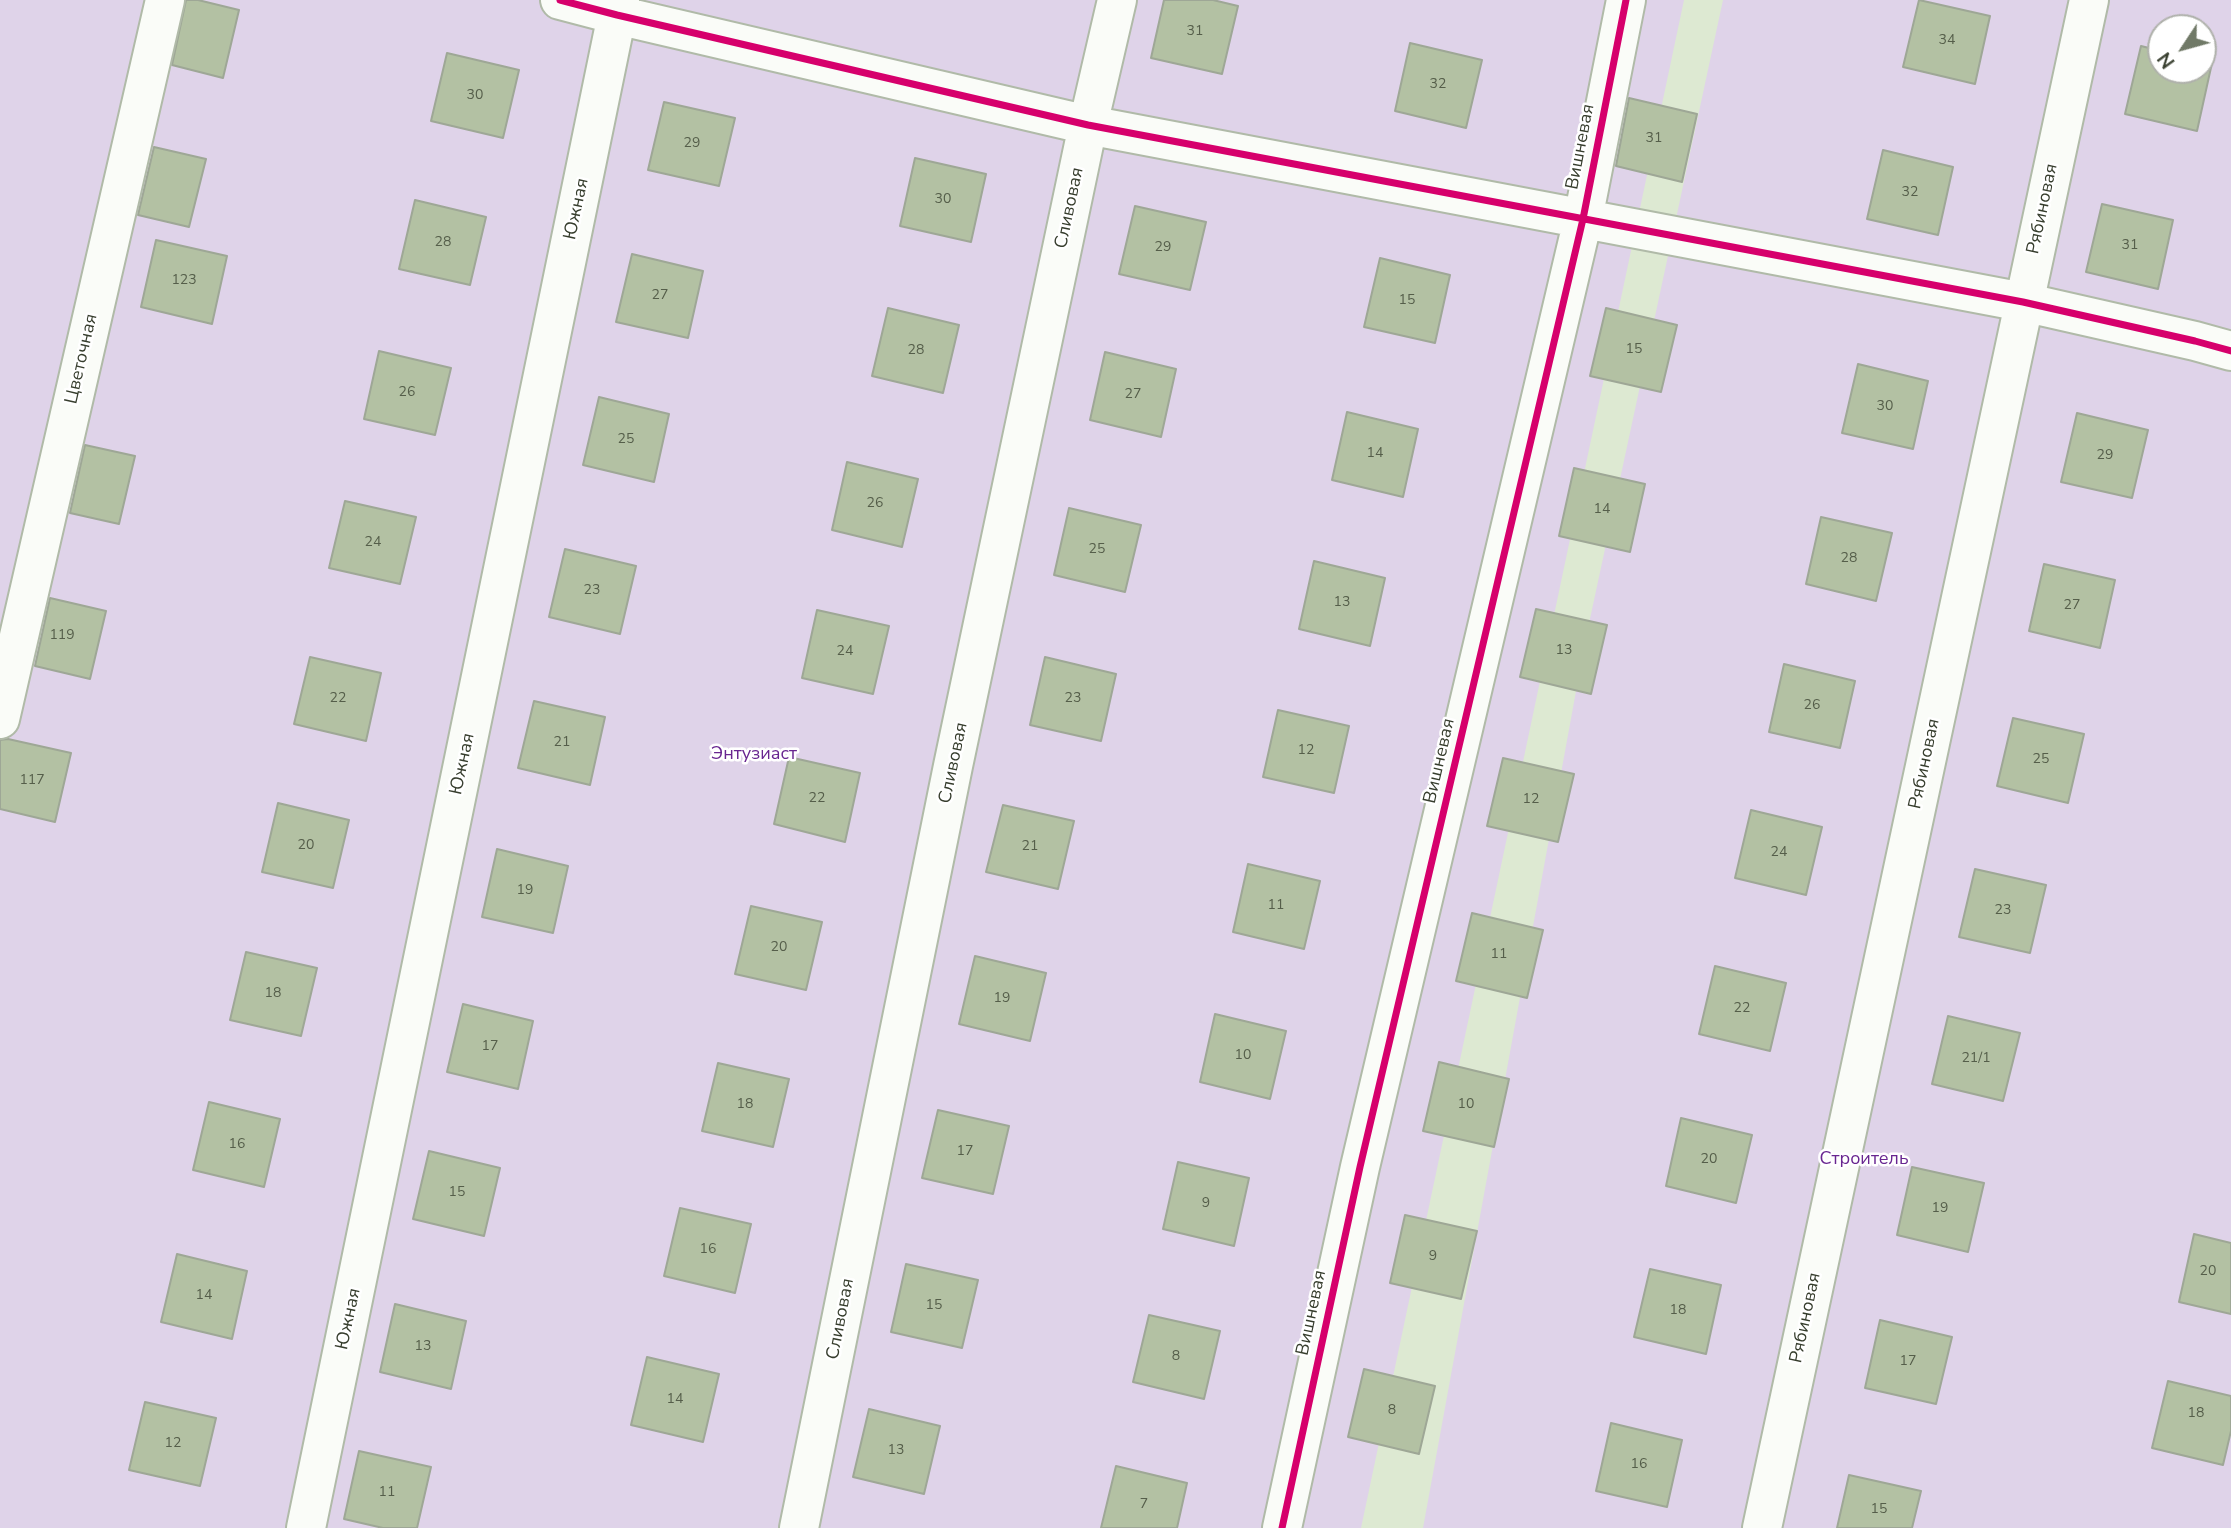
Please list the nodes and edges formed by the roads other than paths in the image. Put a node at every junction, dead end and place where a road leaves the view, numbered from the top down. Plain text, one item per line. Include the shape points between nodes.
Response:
1 (165, 0) edge
2 (561, 0) edge
3 (1117, 0) edge
4 (1626, 0) edge
5 (2089, 0) edge
6 (618, 8) edge
7 (1088, 125) junction
8 (1583, 219) junction
9 (2023, 302) junction
10 (2231, 351) edge
11 (0, 719) edge
12 (306, 1528) edge
13 (799, 1528) edge
14 (1282, 1528) edge
15 (1762, 1528) edge

1 - 11 street, Цветочная
2 - 6 street
3 - 7 street, Сливовая
4 - 8 street, Вишневая
5 - 9 street, Рябиновая
6 - 7 street
6 - 12 street, Южная
7 - 8 street
7 - 13 street, Сливовая
8 - 9 street
8 - 14 street, Вишневая via 1360,1167
9 - 10 street
9 - 15 street, Рябиновая

